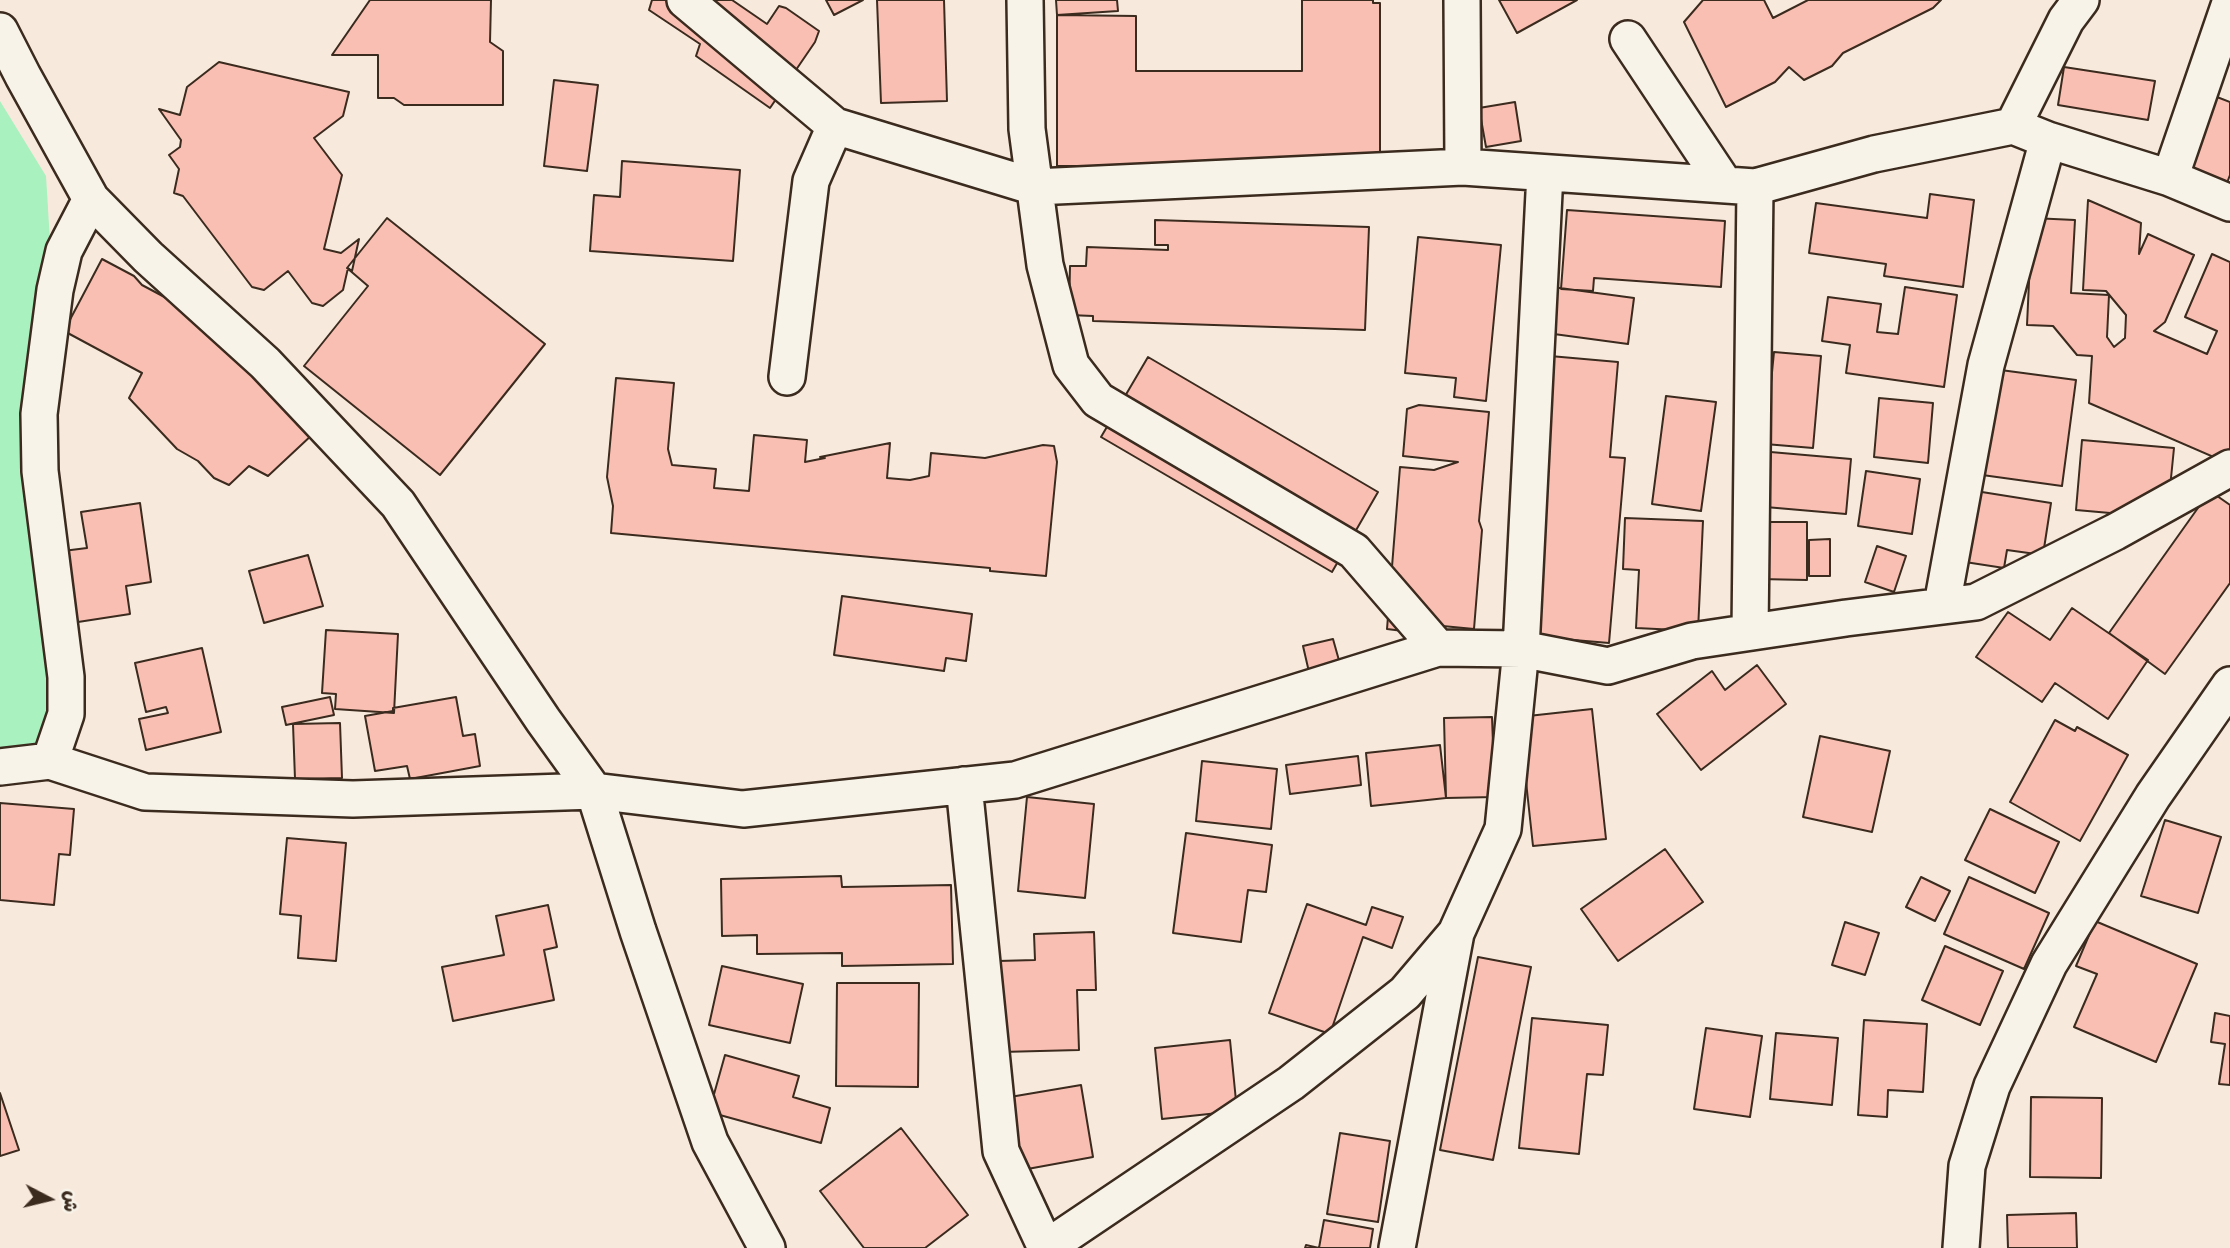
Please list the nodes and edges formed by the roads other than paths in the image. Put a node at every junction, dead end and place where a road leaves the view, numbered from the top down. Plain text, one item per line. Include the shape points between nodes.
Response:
1 (685, 0) edge
2 (1025, 0) edge
3 (1461, 0) edge
4 (2081, 0) edge
5 (2230, 3) edge
6 (0, 31) edge
7 (1628, 39) dead end
8 (835, 126) junction
9 (2013, 126) junction
10 (2048, 140) junction
11 (1463, 167) junction
12 (1545, 173) junction
13 (2170, 178) junction
14 (1740, 186) junction
15 (1035, 187) junction
16 (91, 198) junction
17 (2230, 203) edge
18 (787, 377) dead end
19 (2230, 468) edge
20 (1942, 606) junction
21 (1750, 632) junction
22 (1438, 648) junction
23 (1521, 649) junction
24 (2230, 685) edge
25 (50, 761) junction
26 (0, 767) edge
27 (964, 785) junction
28 (594, 791) junction
29 (1456, 933) junction
30 (767, 1248) edge
31 (1046, 1248) edge
32 (1397, 1248) edge
33 (1961, 1248) edge

1 - 8 street
2 - 15 street via 1027,129
3 - 11 street
4 - 9 street via 2066,20
5 - 13 street
6 - 16 street
7 - 14 street
8 - 15 street
8 - 18 street via 811,181
9 - 10 street
9 - 14 street
10 - 13 street
10 - 20 street via 1986,365
11 - 12 street
11 - 15 street
12 - 14 street
12 - 23 street
13 - 17 street
14 - 21 street
15 - 22 street via 1045,265 1071,365 1098,400 1354,551
16 - 25 street via 64,251 40,414 40,471 66,677 65,714
16 - 28 street via 148,257 265,363 398,504
19 - 20 street via 1976,602
20 - 21 street
21 - 23 street via 1692,641 1608,666
22 - 23 street
22 - 27 street via 1015,780
23 - 29 street via 1503,829
24 - 33 street via 2153,796 2049,964 1992,1086 1967,1166
25 - 26 street
25 - 28 street via 145,792 353,799
27 - 28 street via 743,809
27 - 31 street via 1001,1151
28 - 30 street via 710,1142
29 - 31 street via 1405,993 1291,1083
29 - 32 street

